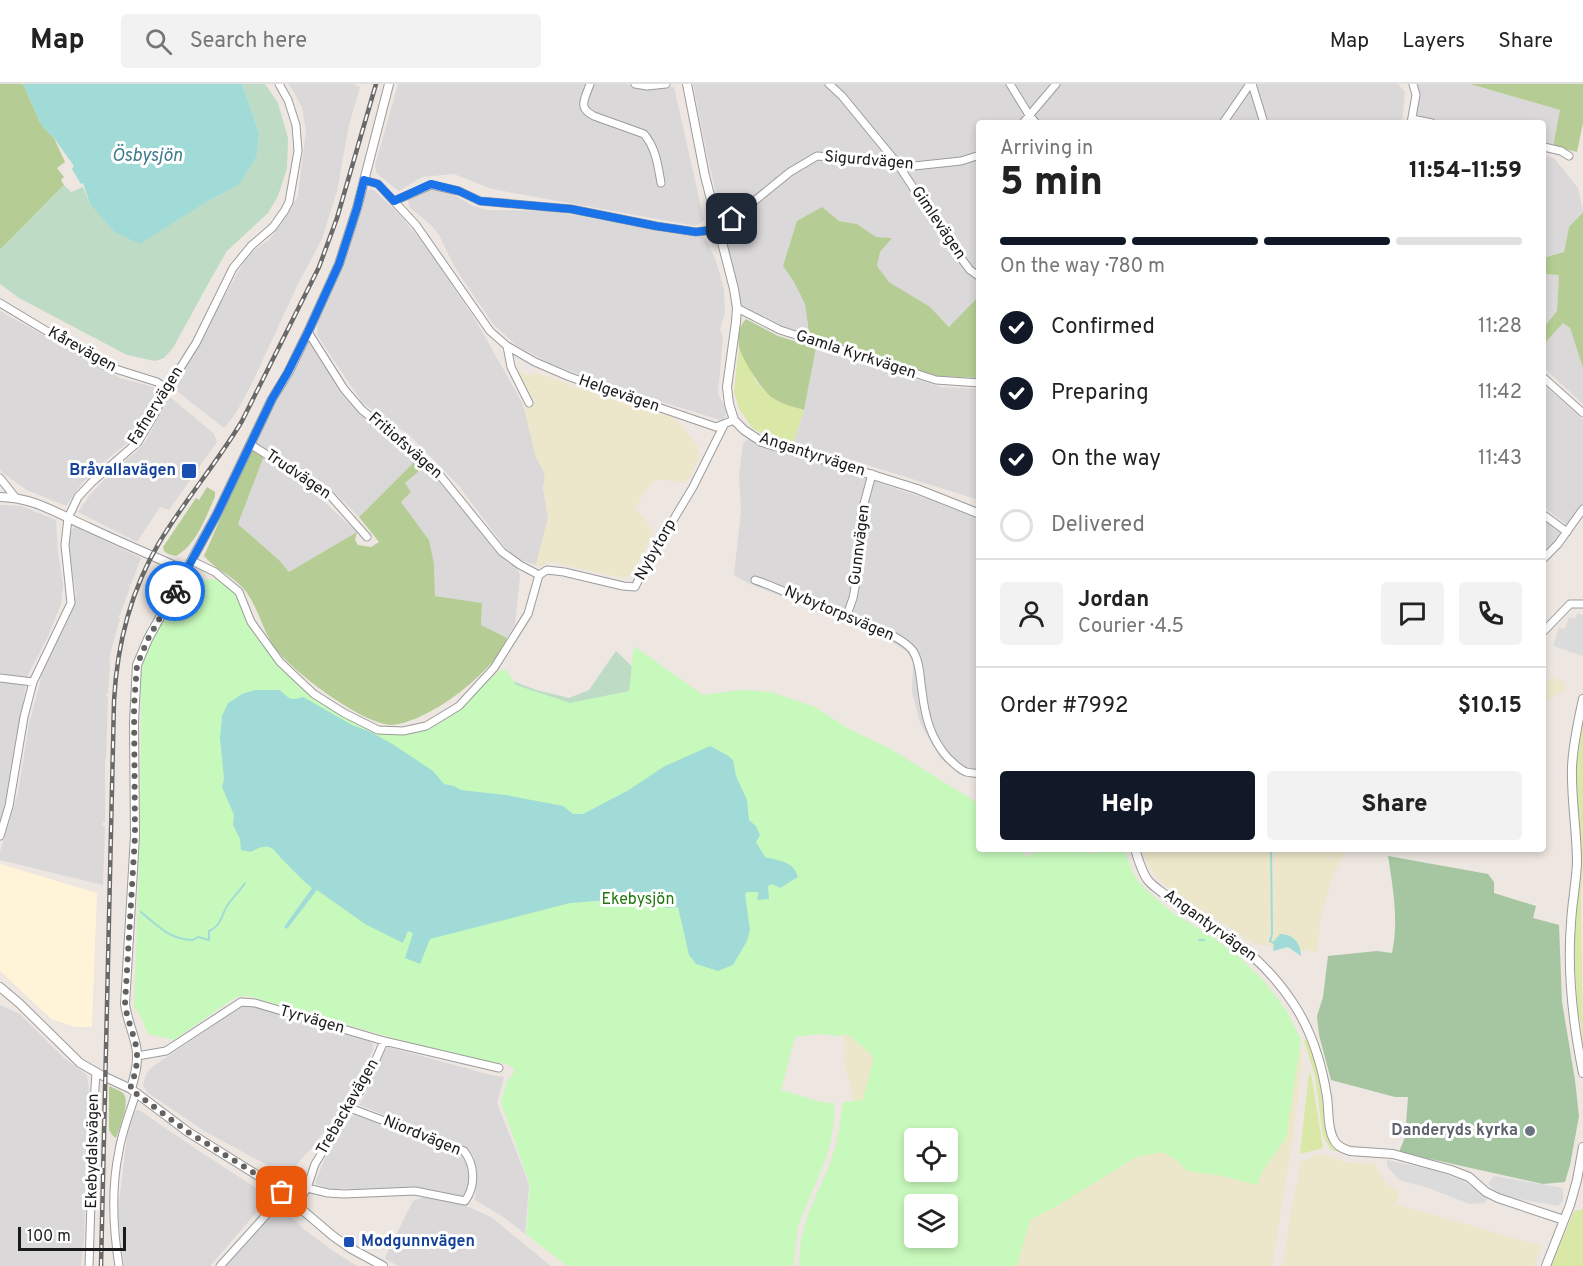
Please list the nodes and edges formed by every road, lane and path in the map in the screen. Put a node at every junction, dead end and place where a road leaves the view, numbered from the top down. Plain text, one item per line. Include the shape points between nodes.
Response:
1 (279, 84) edge
2 (389, 84) edge
3 (590, 84) edge
4 (635, 84) edge
5 (666, 84) edge
6 (687, 84) edge
7 (829, 84) edge
8 (1010, 84) edge
9 (1056, 84) edge
10 (1251, 84) edge
11 (1413, 84) edge
12 (1029, 115) junction
13 (1025, 120) edge
14 (1033, 120) edge
15 (1225, 120) edge
16 (1263, 120) edge
17 (1412, 120) edge
18 (1546, 147) edge
19 (976, 156) edge
20 (1569, 156) dead end
21 (897, 163) junction
22 (364, 180) junction
23 (662, 183) dead end
24 (394, 201) junction
25 (720, 229) junction
26 (976, 274) edge
27 (0, 303) edge
28 (736, 308) junction
29 (308, 332) junction
30 (507, 346) junction
31 (1546, 380) edge
32 (976, 383) edge
33 (166, 389) junction
34 (529, 403) dead end
35 (1583, 413) edge
36 (734, 420) junction
37 (724, 425) junction
38 (250, 444) junction
39 (872, 474) junction
40 (0, 478) edge
41 (0, 497) edge
42 (15, 497) junction
43 (1583, 509) edge
44 (976, 512) edge
45 (1546, 516) edge
46 (68, 518) junction
47 (1567, 532) junction
48 (367, 537) dead end
49 (1546, 556) edge
50 (192, 561) junction
51 (186, 571) junction
52 (539, 575) junction
53 (755, 580) dead end
54 (1583, 604) edge
55 (847, 615) junction
56 (1546, 629) edge
57 (0, 678) edge
58 (33, 682) junction
59 (1583, 699) edge
60 (976, 773) edge
61 (0, 836) edge
62 (1136, 852) edge
63 (0, 987) edge
64 (384, 1041) junction
65 (137, 1056) junction
66 (499, 1068) dead end
67 (96, 1072) junction
68 (1583, 1074) edge
69 (133, 1091) junction
70 (350, 1108) junction
71 (1583, 1147) edge
72 (307, 1188) junction
73 (282, 1192) junction
74 (297, 1205) junction
75 (1564, 1220) junction
76 (89, 1266) edge
77 (119, 1266) edge
78 (219, 1266) edge
79 (383, 1266) edge
80 (1546, 1266) edge

1 - 33 street, Fafnervägen via 296,125 298,151 289,202 273,227 233,268 196,343
2 - 22 street
3 - 23 street via 583,108 594,116 644,134 654,151
4 - 5 street
6 - 25 street
7 - 21 street, Gimlevägen
8 - 12 street
9 - 12 street
10 - 15 street
10 - 16 street
11 - 17 street via 1416,95
12 - 13 street
12 - 14 street
18 - 20 street
19 - 21 street, Sigurdvägen via 915,166
21 - 25 street, Sigurdvägen via 817,156 790,172
21 - 26 street, Gimlevägen via 949,242
22 - 24 street, Helgevägen via 378,184
22 - 29 street via 339,264
24 - 25 street via 431,184 480,201 571,209 696,232
24 - 30 street, Helgevägen via 416,225 490,331
25 - 28 street
27 - 33 street, Kårevägen via 103,365 157,382
28 - 32 street, Gamla Kyrkvägen via 780,330 936,380
28 - 36 street via 727,387
29 - 38 street
29 - 52 street, Fritiofsvägen via 362,410 440,474 502,552
30 - 34 street, Helgevägen via 511,367
30 - 37 street, Helgevägen via 570,377 716,427
31 - 35 street
33 - 46 street, Fafnervägen via 138,442 78,496
36 - 37 street
36 - 39 street, Angantyrvägen via 762,442
37 - 52 street, Nybytorp via 635,587 564,572 547,570
38 - 48 street, Trudvägen via 329,494
38 - 50 street
39 - 44 street, Angantyrvägen
39 - 55 street, Gunnvägen via 861,514 856,582
40 - 42 street
41 - 42 street
42 - 46 street
43 - 47 street
45 - 47 street
46 - 51 street
46 - 58 street, Fafnervägen via 71,603
47 - 49 street
50 - 51 street
50 - 52 street via 239,592 251,622 280,662 314,694 378,730 403,731 426,726 459,706 494,668 528,614
51 - 65 street via 137,665 135,836 125,1004
53 - 55 street, Nybytorpsvägen
54 - 56 street via 1570,604
55 - 60 street, Nybytorpsvägen via 896,637 911,649 916,656 924,709 935,741 955,765
57 - 58 street
58 - 61 street, Fafnervägen
59 - 68 street via 1572,767 1576,885 1570,953 1574,1019
62 - 75 street, Angantyrvägen via 1154,885 1260,961 1294,1004 1320,1063 1332,1137 1337,1145 1350,1151 1393,1154 1451,1170 1469,1177 1498,1198
63 - 67 street via 80,1063
64 - 65 street, Tyrvägen via 242,1002 166,1051
64 - 66 street, Tyrvägen
64 - 70 street, Trebackavägen
65 - 69 street
67 - 69 street
67 - 76 street, Ekebydalsvägen
69 - 73 street via 188,1132
69 - 77 street via 116,1174 114,1222
70 - 72 street, Trebackavägen via 315,1164
70 - 72 street, Niordvägen via 464,1151 470,1160 471,1192 465,1201 415,1191 344,1194
71 - 75 street
72 - 74 street, Trebackavägen
73 - 74 street
73 - 78 street
74 - 79 street via 333,1236
75 - 80 street

